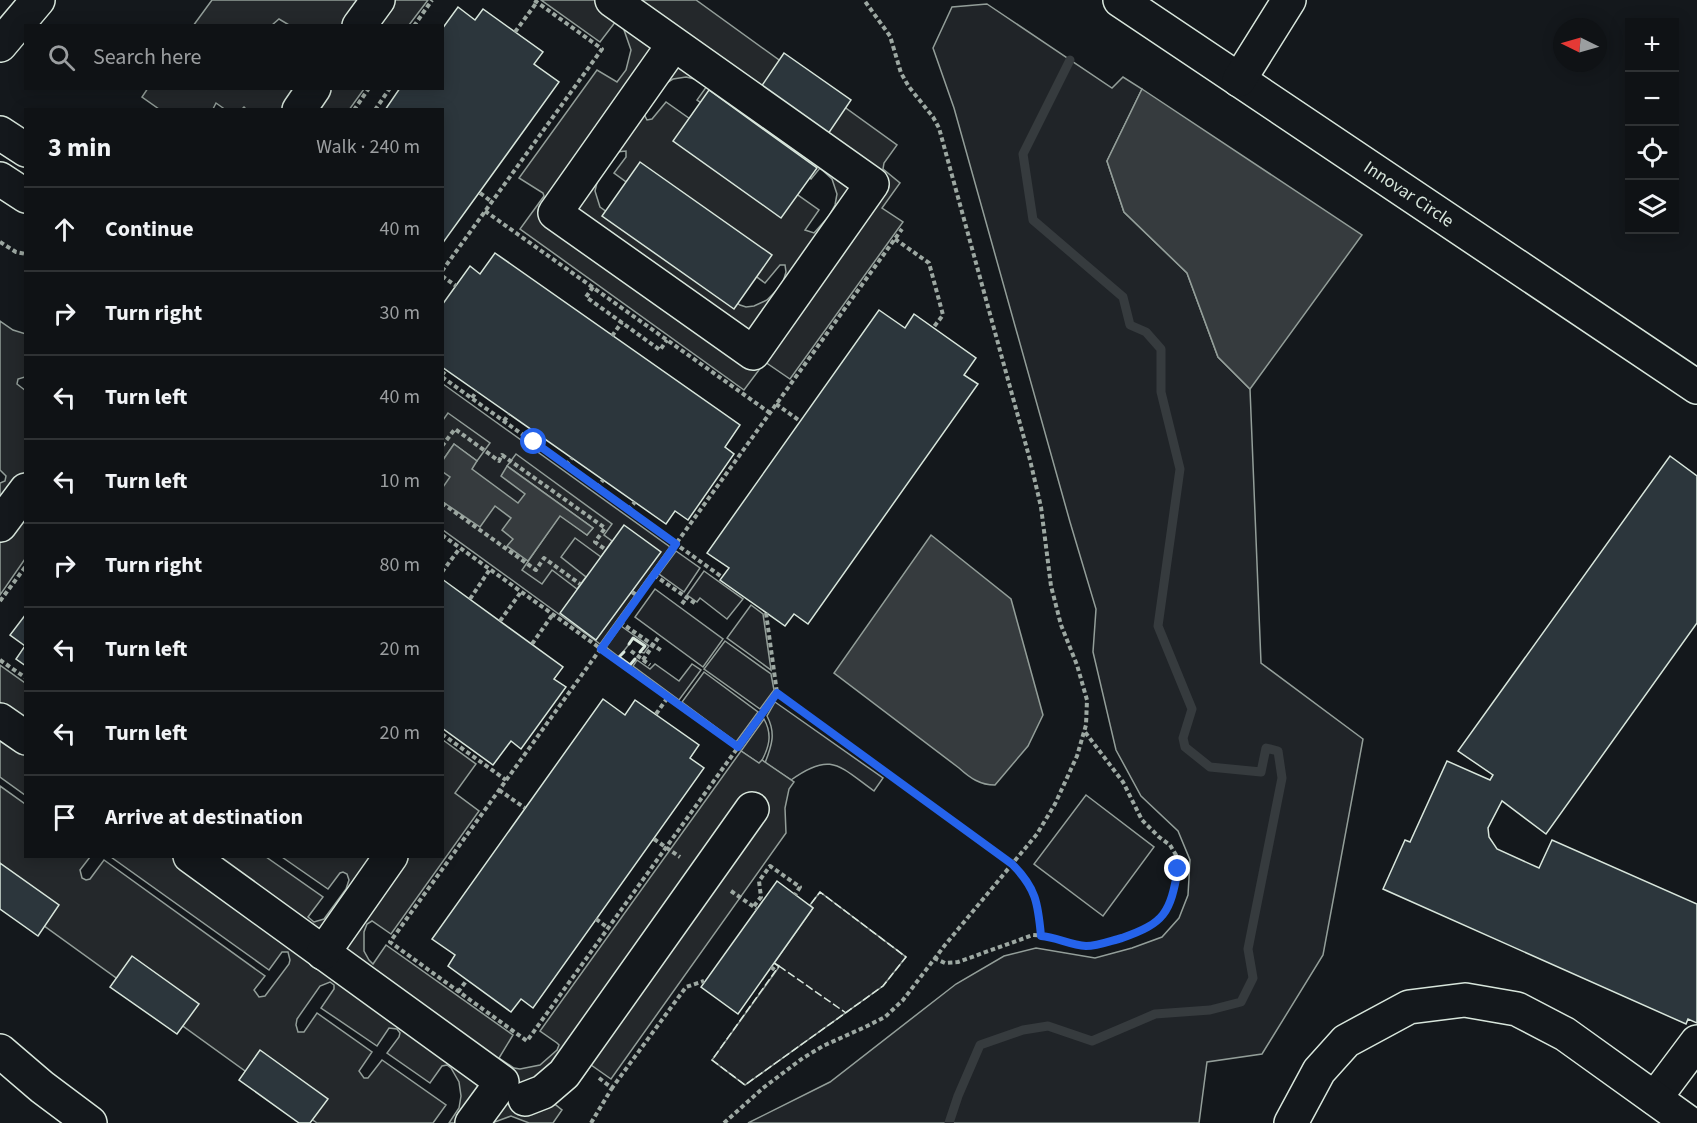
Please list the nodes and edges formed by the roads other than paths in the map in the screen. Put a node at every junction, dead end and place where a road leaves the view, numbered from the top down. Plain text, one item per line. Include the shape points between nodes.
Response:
1 (38, 0) edge
2 (378, 0) edge
3 (612, 0) edge
4 (1120, 0) edge
5 (1289, 0) edge
6 (360, 24) edge
7 (674, 44) junction
8 (0, 45) edge
9 (1239, 80) junction
10 (313, 90) edge
11 (300, 108) edge
12 (0, 133) edge
13 (24, 149) edge
14 (0, 179) edge
15 (24, 195) edge
16 (1697, 387) edge
17 (24, 493) edge
18 (0, 525) edge
19 (0, 720) edge
20 (24, 737) edge
21 (752, 809) dead end
22 (193, 858) edge
23 (390, 858) edge
24 (323, 953) junction
25 (1697, 1042) edge
26 (0, 1051) edge
27 (1655, 1098) junction
28 (525, 1099) junction
29 (90, 1123) edge
30 (472, 1123) edge
31 (1291, 1123) edge
32 (1689, 1123) edge

1 - 8 street
2 - 6 street
3 - 7 street
4 - 9 street, Innovar Circle
5 - 9 street
7 - 7 street via 872,184 753,353 555,213
9 - 16 street, Innovar Circle
10 - 11 street
12 - 13 street
14 - 15 street
17 - 18 street
19 - 20 street
21 - 28 street via 564,1074 543,1092
22 - 24 street
23 - 24 street
24 - 28 street
25 - 27 street
26 - 29 street
27 - 31 street via 1565,1034 1517,1010 1465,1000 1409,1007 1346,1041 1319,1071
27 - 32 street
28 - 30 street

